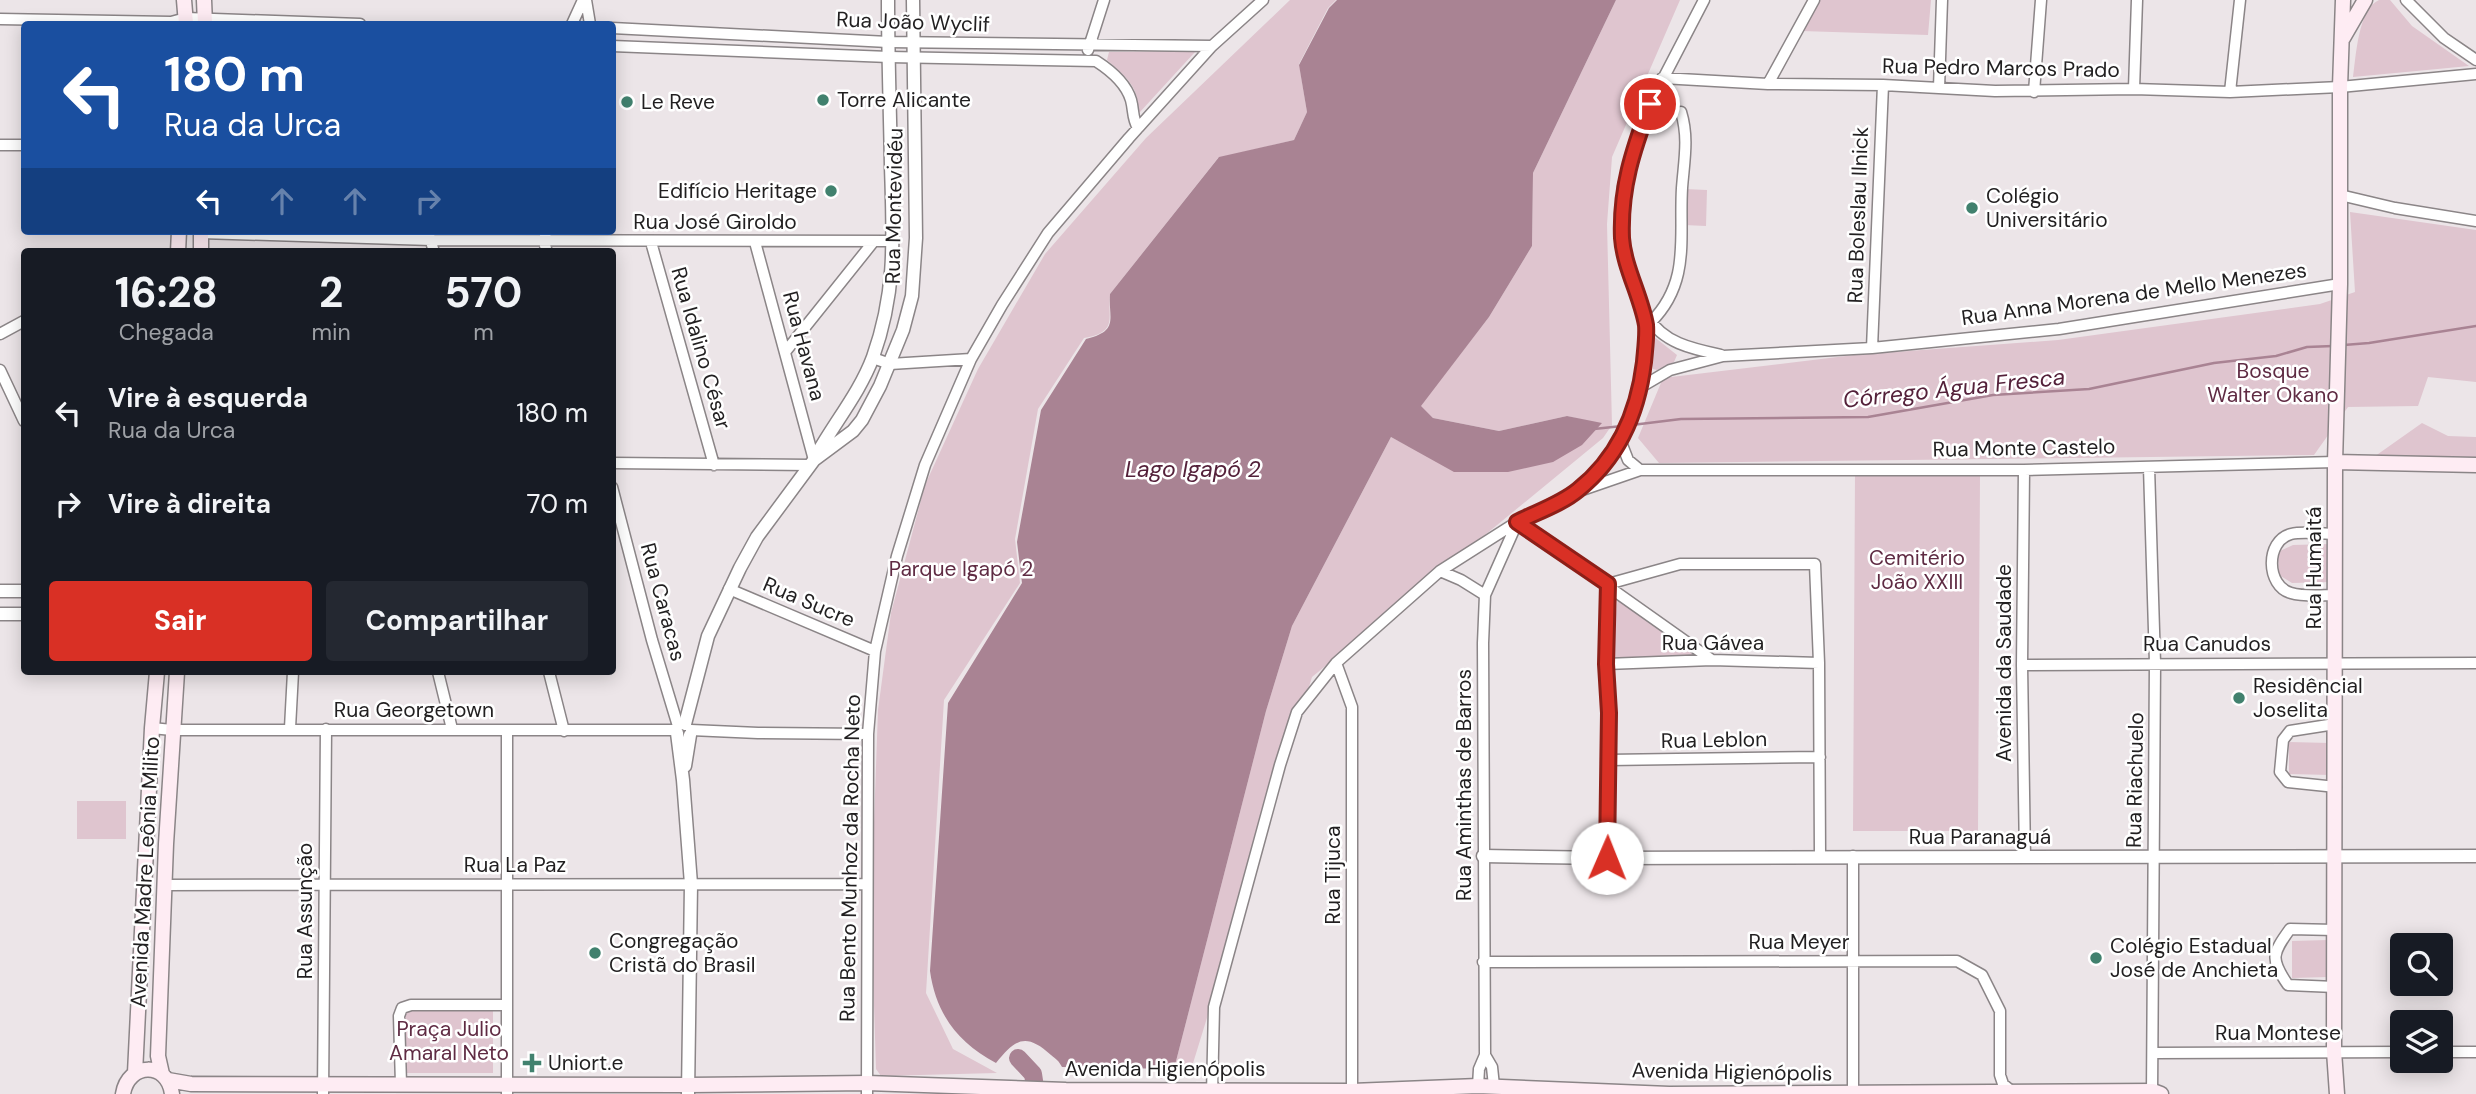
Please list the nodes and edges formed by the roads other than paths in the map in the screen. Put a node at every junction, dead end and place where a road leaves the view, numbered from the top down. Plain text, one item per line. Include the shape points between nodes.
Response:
1 (184, 0) edge
2 (204, 0) edge
3 (585, 0) edge
4 (888, 0) edge
5 (913, 0) edge
6 (1104, 0) edge
7 (1263, 0) edge
8 (1704, 0) edge
9 (1814, 0) edge
10 (1942, 0) edge
11 (2041, 0) edge
12 (2137, 0) edge
13 (2240, 0) edge
14 (2343, 0) edge
15 (2365, 0) edge
16 (2406, 0) edge
17 (0, 19) edge
18 (119, 21) edge
19 (179, 21) edge
20 (205, 21) edge
21 (574, 21) edge
22 (589, 21) edge
23 (616, 28) edge
24 (888, 42) junction
25 (913, 43) junction
26 (2341, 43) junction
27 (616, 46) edge
28 (1089, 46) junction
29 (1212, 46) junction
30 (889, 57) junction
31 (913, 57) junction
32 (1086, 60) junction
33 (2476, 61) edge
34 (2476, 74) edge
35 (1662, 78) junction
36 (1768, 84) junction
37 (1883, 85) junction
38 (2340, 87) junction
39 (1939, 88) junction
40 (2134, 89) junction
41 (2034, 92) junction
42 (2230, 92) junction
43 (1681, 112) dead end
44 (1138, 128) junction
45 (0, 145) edge
46 (21, 145) edge
47 (2340, 195) junction
48 (2476, 221) edge
49 (230, 235) edge
50 (431, 241) edge
51 (874, 241) junction
52 (893, 241) junction
53 (546, 242) edge
54 (651, 242) junction
55 (755, 242) junction
56 (2340, 284) junction
57 (1640, 304) junction
58 (1651, 322) junction
59 (21, 323) edge
60 (0, 334) edge
61 (1872, 348) junction
62 (786, 351) junction
63 (1723, 356) junction
64 (873, 358) junction
65 (971, 359) junction
66 (890, 363) junction
67 (0, 370) edge
68 (1639, 393) junction
69 (21, 415) edge
70 (1621, 441) junction
71 (2335, 462) junction
72 (616, 463) edge
73 (812, 463) junction
74 (714, 465) junction
75 (2476, 465) edge
76 (2149, 467) junction
77 (1640, 470) junction
78 (2024, 470) junction
79 (1576, 492) junction
80 (616, 502) edge
81 (1517, 522) junction
82 (2335, 534) junction
83 (1440, 571) junction
84 (1608, 584) junction
85 (729, 589) junction
86 (0, 590) edge
87 (21, 591) edge
88 (1485, 595) junction
89 (2335, 595) junction
90 (0, 614) edge
91 (21, 614) edge
92 (875, 651) junction
93 (1712, 660) junction
94 (2335, 662) junction
95 (1336, 663) junction
96 (1819, 663) junction
97 (2155, 663) junction
98 (2476, 663) edge
99 (1606, 664) junction
100 (2022, 665) junction
101 (157, 675) edge
102 (177, 675) edge
103 (293, 675) edge
104 (439, 675) edge
105 (549, 675) edge
106 (2335, 724) junction
107 (152, 728) junction
108 (290, 728) junction
109 (326, 729) junction
110 (452, 729) junction
111 (172, 730) junction
112 (507, 730) junction
113 (683, 730) junction
114 (564, 731) junction
115 (868, 734) junction
116 (1820, 757) junction
117 (1608, 760) junction
118 (2336, 787) junction
119 (1483, 856) junction
120 (1820, 856) junction
121 (1853, 856) junction
122 (2153, 856) junction
123 (2336, 856) junction
124 (2476, 856) edge
125 (2025, 857) junction
126 (1607, 858) junction
127 (325, 884) junction
128 (507, 884) junction
129 (691, 884) junction
130 (866, 884) junction
131 (164, 885) junction
132 (2335, 930) junction
133 (1483, 961) junction
134 (1854, 961) junction
135 (2335, 987) junction
136 (507, 1004) junction
137 (2334, 1051) junction
138 (2390, 1052) edge
139 (2453, 1052) edge
140 (2476, 1052) edge
141 (2153, 1053) junction
142 (1485, 1055) junction
143 (135, 1073) junction
144 (167, 1082) edge
145 (401, 1084) junction
146 (323, 1089) edge
147 (867, 1089) edge
148 (507, 1090) edge
149 (688, 1090) edge
150 (1478, 1090) edge
151 (1494, 1090) edge
152 (1352, 1091) junction
153 (1212, 1092) edge
154 (2155, 1093) edge
155 (123, 1094) edge
156 (1853, 1094) edge
157 (2015, 1094) edge
158 (2337, 1094) edge

1 - 19 main road
2 - 20 main road
3 - 21 street
3 - 22 street
4 - 24 street
5 - 25 street, Rua Montevidéu
6 - 28 street
7 - 29 street, Rua Bento Munhoz da Rocha Neto
8 - 35 street
9 - 36 street
10 - 39 street
11 - 41 street
12 - 40 street
13 - 42 street
14 - 26 main road, Rua Humaitá
15 - 26 main road, Rua Humaitá
16 - 33 street via 2444,38
17 - 18 street
23 - 24 street, Rua João Wyclif
24 - 25 street, Rua João Wyclif
24 - 30 street
25 - 28 street, Rua João Wyclif
25 - 31 street, Rua Montevidéu
26 - 38 main road, Rua Humaitá
27 - 30 street, Rua João Wyclif
28 - 29 street, Rua João Wyclif
28 - 32 street
29 - 44 street, Rua Bento Munhoz da Rocha Neto
30 - 31 street, Rua João Wyclif
30 - 52 street
31 - 32 street, Rua João Wyclif
31 - 66 street, Rua Montevidéu via 914,280 908,314
32 - 44 street, Rua João Wyclif via 1107,68 1124,86
34 - 38 street, Rua Pedro Marcos Prado
35 - 36 street, Rua Pedro Marcos Prado
35 - 57 street via 1634,145 1623,187 1622,240
36 - 37 street, Rua Pedro Marcos Prado
37 - 39 street, Rua Pedro Marcos Prado
37 - 61 street, Rua Boleslau Ilnick
38 - 42 street, Rua Pedro Marcos Prado
38 - 47 main road, Rua Humaitá
39 - 41 street, Rua Pedro Marcos Prado
40 - 41 street, Rua Pedro Marcos Prado
40 - 42 street, Rua Pedro Marcos Prado
43 - 58 street via 1687,145 1682,254 1669,296
44 - 65 street, Rua Bento Munhoz da Rocha Neto via 1048,233
45 - 46 street
47 - 48 street
47 - 56 main road, Rua Humaitá
49 - 50 street, Rua José Giroldo via 309,243
50 - 53 street, Rua José Giroldo
51 - 52 street, Rua José Giroldo
51 - 55 street, Rua José Giroldo
51 - 62 street
52 - 64 street via 891,292
53 - 54 street, Rua José Giroldo
54 - 55 street, Rua José Giroldo
54 - 74 street, Rua Idalino César
55 - 62 street, Rua Havana
56 - 61 street, Rua Anna Morena de Mello Menezes via 2059,329
56 - 71 main road, Rua Humaitá
57 - 58 street
57 - 68 street via 1646,326
58 - 63 street via 1677,343
59 - 60 street
61 - 63 street, Rua Anna Morena de Mello Menezes
62 - 73 street, Rua Havana
63 - 68 street via 1670,370
64 - 66 street
64 - 73 street
65 - 66 street
65 - 92 street, Rua Bento Munhoz da Rocha Neto via 925,465
66 - 73 street, Rua Montevidéu via 862,420
67 - 69 street
68 - 70 street
70 - 77 street via 1628,460
70 - 79 street via 1601,470
71 - 75 main road, Rua Monte Castelo
71 - 76 street, Rua Monte Castelo
71 - 82 main road, Rua Humaitá
72 - 74 street
73 - 74 street
73 - 85 street, Rua Montevidéu via 757,537
76 - 78 street, Rua Monte Castelo
76 - 97 street, Rua Riachuelo
77 - 78 street, Rua Monte Castelo
77 - 79 street, Rua Monte Castelo
78 - 100 street, Avenida da Saudade
79 - 81 street
80 - 113 street, Rua Caracas via 652,640
81 - 83 street
81 - 84 street
81 - 88 street, Rua Aminthas de Barros
82 - 89 main road, Rua Humaitá
82 - 89 street via 2291,534 2278,541 2272,555 2273,574 2290,593
83 - 88 street
83 - 95 street
84 - 93 street
84 - 96 street via 1680,564 1815,564
84 - 99 street
85 - 92 street, Rua Sucre
85 - 113 street, Rua Montevidéu via 708,636
86 - 87 street
88 - 119 street, Rua Aminthas de Barros
89 - 94 main road, Rua Humaitá
90 - 91 street
92 - 115 street, Rua Bento Munhoz da Rocha Neto
93 - 96 street, Rua Gávea
93 - 99 street, Rua Gávea
94 - 97 street, Rua Canudos
94 - 98 street, Rua Canudos
94 - 106 main road, Rua Humaitá
95 - 152 street, Rua Tijuca via 1352,707
95 - 153 street via 1297,712 1280,765 1214,1007
96 - 116 street
97 - 100 street, Rua Canudos
97 - 122 street, Rua Riachuelo
99 - 117 street
100 - 125 street, Avenida da Saudade
101 - 107 main road, Avenida Madre Leônia Milito
102 - 111 main road, Avenida Madre Leônia Milito
103 - 108 street
104 - 110 street
105 - 114 street
106 - 118 main road, Rua Humaitá
106 - 118 street via 2290,731 2283,740 2280,772 2288,782
107 - 111 street, Rua Georgetown
107 - 143 main road, Avenida Madre Leônia Milito
108 - 109 street, Rua Georgetown
108 - 111 street, Rua Georgetown
109 - 110 street, Rua Georgetown
109 - 127 street, Rua Assunção
110 - 112 street, Rua Georgetown
111 - 131 main road, Avenida Madre Leônia Milito
112 - 114 street, Rua Georgetown
112 - 128 street
113 - 114 street, Rua Georgetown
113 - 115 street, Rua Georgetown
113 - 129 street, Rua Montevidéu
115 - 130 street, Rua Bento Munhoz da Rocha Neto
116 - 117 street, Rua Leblon
116 - 120 street
117 - 126 street
118 - 123 main road, Rua Humaitá
119 - 126 street, Rua Paranaguá
119 - 133 street, Rua Aminthas de Barros
120 - 121 street, Rua Paranaguá
120 - 126 street, Rua Paranaguá
121 - 125 street, Rua Paranaguá
121 - 134 street
122 - 123 street, Rua Paranaguá
122 - 125 street, Rua Paranaguá
122 - 141 street, Rua Riachuelo
123 - 124 street, Rua Paranaguá
123 - 132 main road, Rua Humaitá
127 - 128 street, Rua La Paz
127 - 131 street, Rua La Paz
127 - 146 street, Rua Assunção
128 - 129 street, Rua La Paz
128 - 136 street
129 - 130 street, Rua La Paz
129 - 149 street, Rua Montevidéu
130 - 147 street, Rua Bento Munhoz da Rocha Neto
131 - 144 main road, Avenida Madre Leônia Milito via 158,1056
132 - 135 main road, Rua Humaitá
132 - 135 street via 2290,929 2276,948 2276,968 2288,985
133 - 134 street, Rua Meyer
133 - 142 street, Rua Aminthas de Barros
134 - 156 street
134 - 157 street, Rua Meyer via 1957,961 1982,975 2000,1011 2000,1074 2003,1084
135 - 137 main road, Rua Humaitá
136 - 145 street via 411,1004 402,1008
136 - 148 street
137 - 138 street, Rua Montese
137 - 141 street, Rua Montese
137 - 158 main road, Rua Humaitá
139 - 140 street
141 - 154 street, Rua Riachuelo
142 - 150 street, Rua Aminthas de Barros
142 - 151 street, Rua Aminthas de Barros via 1492,1067
143 - 144 main road, Avenida Higienópolis via 148,1069
143 - 155 main road
144 - 146 main road, Avenida Higienópolis
145 - 146 main road, Avenida Higienópolis
145 - 148 main road, Avenida Higienópolis
147 - 149 main road, Avenida Higienópolis
147 - 153 main road, Avenida Higienópolis
148 - 149 main road, Avenida Higienópolis
150 - 151 main road, Avenida Higienópolis
150 - 152 main road, Avenida Higienópolis
151 - 156 main road, Avenida Higienópolis
152 - 153 main road, Avenida Higienópolis
154 - 157 main road, Avenida Higienópolis
156 - 157 main road, Avenida Higienópolis

